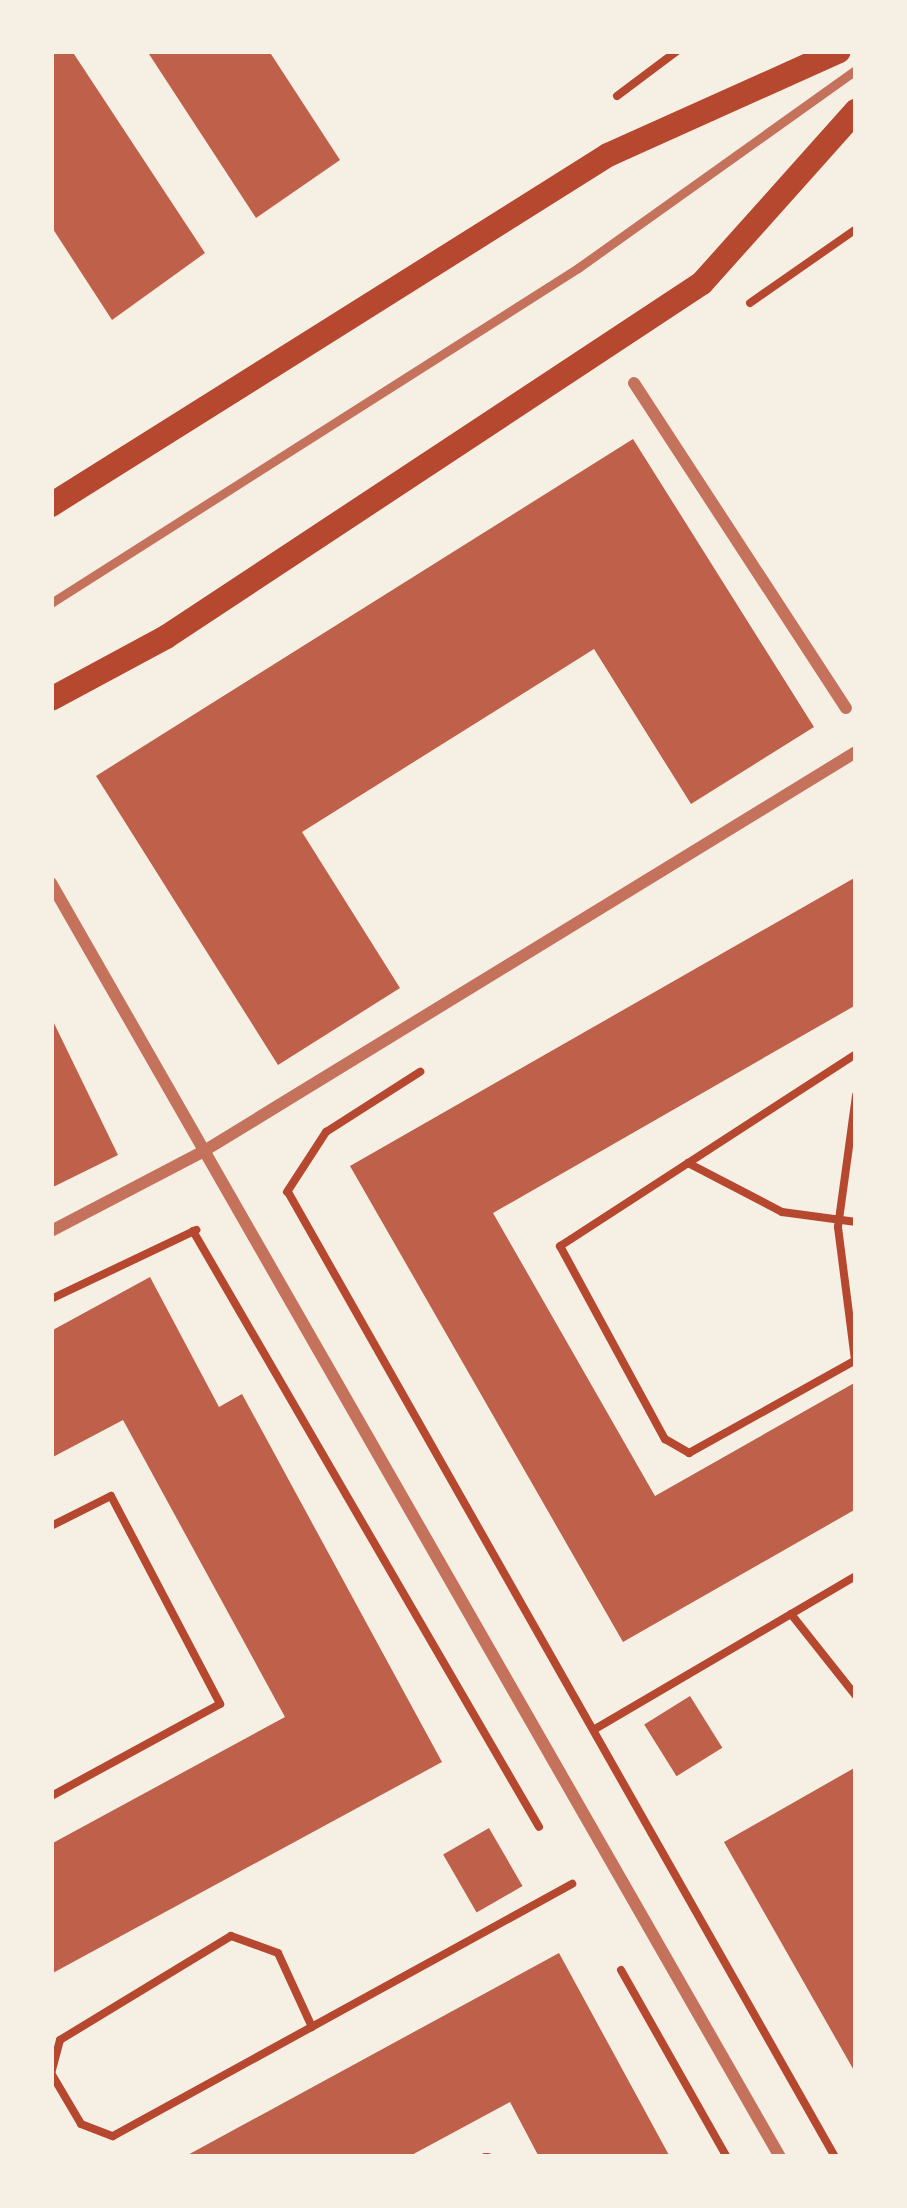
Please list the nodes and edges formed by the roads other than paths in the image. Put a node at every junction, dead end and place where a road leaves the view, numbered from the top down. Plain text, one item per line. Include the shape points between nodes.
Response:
1 (839, 51) edge
2 (856, 70) edge
3 (856, 111) edge
4 (634, 383) dead end
5 (51, 505) edge
6 (51, 603) edge
7 (51, 700) edge
8 (846, 708) dead end
9 (856, 752) edge
10 (51, 883) edge
11 (204, 1151) junction
12 (51, 1231) edge
13 (780, 2157) edge

1 - 5 main road via 608,155
2 - 6 lane via 578,268
3 - 7 main road via 702,283 166,637
4 - 8 street
9 - 11 street
10 - 11 street
11 - 12 street
11 - 13 street

